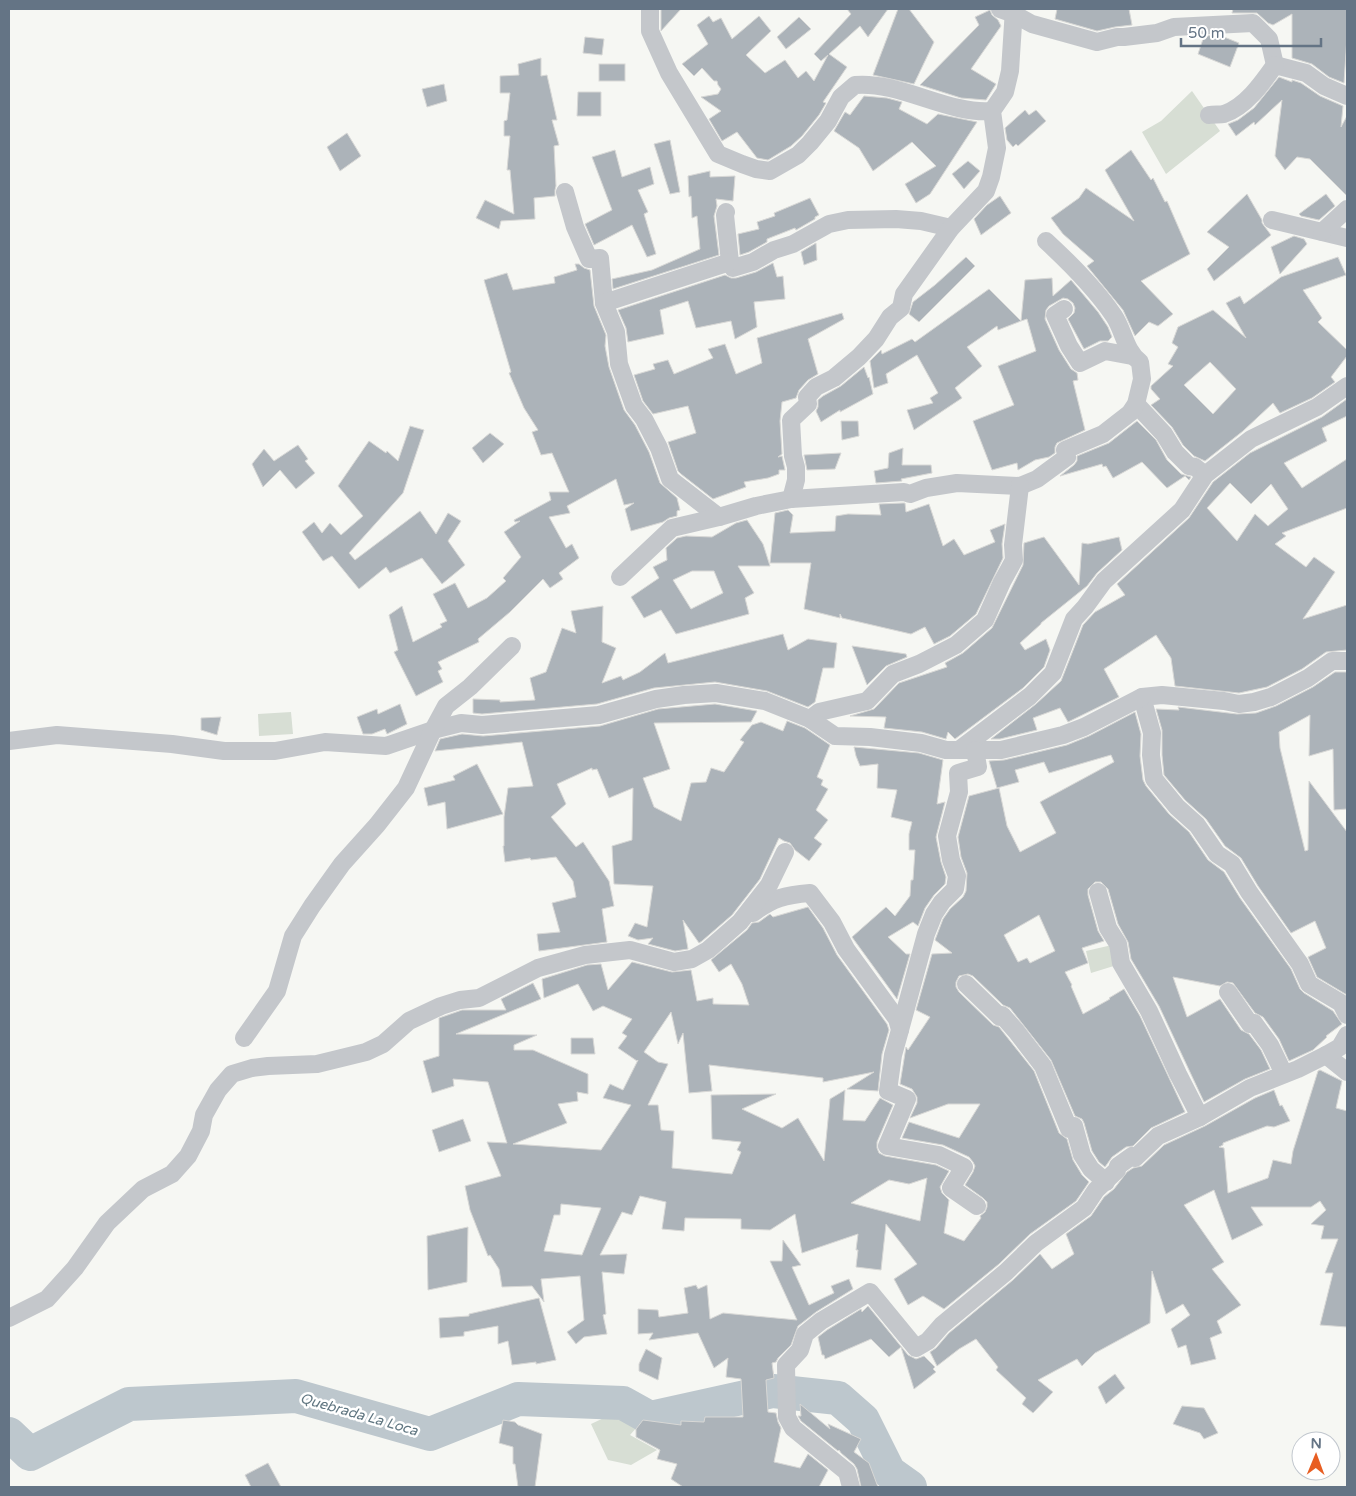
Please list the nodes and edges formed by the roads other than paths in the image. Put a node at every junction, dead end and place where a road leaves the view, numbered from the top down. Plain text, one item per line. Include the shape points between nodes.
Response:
1 (650, 9) edge
2 (1009, 10) edge
3 (1250, 16) edge
4 (1275, 65) junction
5 (1347, 96) edge
6 (992, 111) junction
7 (1209, 115) dead end
8 (565, 192) dead end
9 (1347, 209) edge
10 (726, 212) dead end
11 (1272, 220) dead end
12 (951, 228) junction
13 (1322, 232) junction
14 (1347, 238) edge
15 (1046, 241) dead end
16 (730, 262) junction
17 (604, 303) junction
18 (1064, 309) dead end
19 (1132, 356) junction
20 (1347, 386) edge
21 (1136, 404) junction
22 (1205, 475) junction
23 (1020, 486) junction
24 (791, 499) junction
25 (719, 517) junction
26 (620, 577) dead end
27 (512, 646) dead end
28 (1347, 661) edge
29 (1142, 697) junction
30 (810, 720) junction
31 (433, 730) junction
32 (9, 741) edge
33 (967, 750) junction
34 (785, 852) dead end
35 (1098, 892) dead end
36 (740, 922) junction
37 (966, 984) dead end
38 (1228, 992) dead end
39 (1347, 1015) edge
40 (900, 1030) junction
41 (1347, 1036) edge
42 (244, 1038) dead end
43 (1326, 1055) junction
44 (1347, 1072) edge
45 (1284, 1074) junction
46 (1200, 1117) junction
47 (1106, 1182) junction
48 (976, 1206) dead end
49 (9, 1318) edge
50 (851, 1487) edge

1 - 6 street via 650,31 669,73 718,154 756,169 770,170 798,155 828,121 841,98 855,85 883,86 958,107
2 - 3 street via 1032,24 1097,42 1157,33 1174,26
2 - 6 street via 1010,71 1005,92
3 - 4 street via 1268,39
4 - 5 street via 1306,73 1324,86
4 - 7 street via 1259,88 1236,107 1224,114
6 - 12 street via 998,148 991,177 986,191
8 - 17 street via 589,259 600,258
9 - 13 street
10 - 16 street
11 - 13 street
12 - 16 street via 896,219 848,220 829,224 753,262 733,268
12 - 24 street via 904,294 900,308 876,339 834,378 816,387 807,398 808,404 791,420 796,480
13 - 14 street
15 - 19 street via 1090,284 1114,317
16 - 17 street
17 - 25 street via 616,332 619,364 634,406 659,448 670,479
18 - 19 street via 1055,315 1080,363 1104,351
19 - 21 street via 1140,362 1142,379
20 - 22 street via 1317,407 1251,439
21 - 22 street via 1164,434 1175,452 1189,466
21 - 23 street via 1130,413 1103,434 1065,450 1067,457 1037,479
22 - 33 street via 1182,510 1104,581 1074,619 1053,673
23 - 24 street via 957,483 910,494
23 - 30 street via 1014,560 985,620 956,645 893,674 867,701 820,712
24 - 25 street
25 - 26 street via 672,528
27 - 31 street via 446,706
28 - 29 street via 1332,661 1308,678 1254,702 1239,704 1162,695
29 - 33 street via 1062,735 1001,750
29 - 39 street via 1152,734 1154,779 1197,825 1216,854 1232,864 1300,964 1309,984 1341,1003
30 - 31 street via 765,701 716,693 656,700 599,715 482,725 461,723
30 - 33 street via 834,736 870,737 921,743 946,750
31 - 32 street via 386,746 325,742 275,751 224,751 57,735
31 - 42 street via 406,788 342,864 293,936 277,991
33 - 40 street via 978,767 958,773 959,792 947,836 957,876 955,890 934,914 926,934
34 - 36 street via 769,885
35 - 46 street via 1108,928 1118,944 1121,963 1149,1011
36 - 40 street via 768,901 810,893 897,1019
36 - 49 street via 708,950 692,958 674,962 630,950 585,954 538,968 479,998 441,1006 409,1021 384,1044 366,1052 316,1064 268,1066 232,1074 218,1090 204,1115 201,1131 188,1156 172,1174 143,1189 106,1223 75,1268 47,1299
37 - 47 street via 1000,1017 1002,1015 1043,1066 1069,1129 1074,1126 1082,1155 1091,1169
38 - 45 street via 1250,1024 1254,1024 1266,1038
40 - 48 street via 888,1091 907,1098 887,1146 939,1155 964,1167 951,1188
41 - 43 street via 1340,1047
43 - 44 street
43 - 45 street
45 - 46 street via 1250,1088
46 - 47 street via 1158,1136 1135,1158 1132,1156 1118,1166
47 - 50 street via 1084,1208 1026,1252 928,1341 916,1348 870,1292 805,1334 800,1350 786,1365 787,1417 793,1428 847,1472

